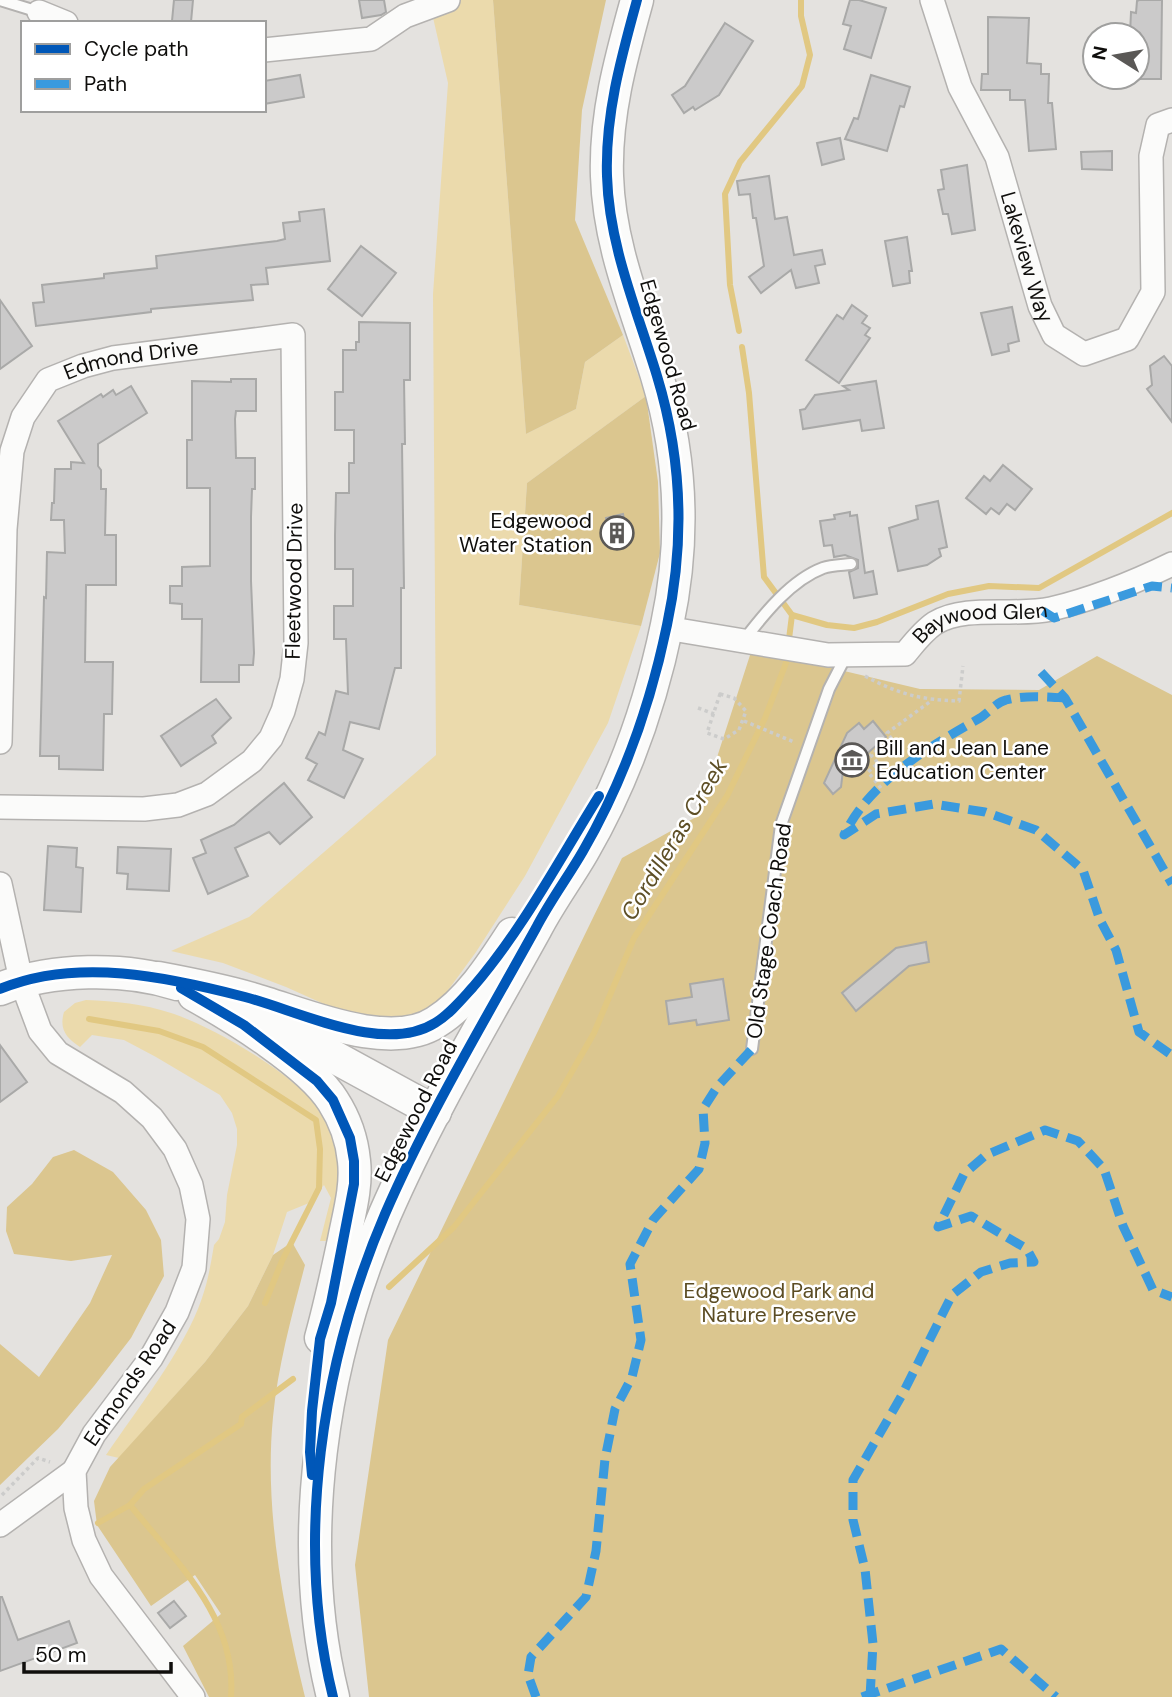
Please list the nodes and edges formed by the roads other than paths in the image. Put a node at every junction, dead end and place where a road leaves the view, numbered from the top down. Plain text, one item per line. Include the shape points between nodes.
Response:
1 (0, 0) edge
2 (448, 0) edge
3 (637, 0) edge
4 (932, 0) edge
5 (38, 12) joint
6 (61, 21) edge
7 (266, 50) edge
8 (1172, 120) edge
9 (1162, 292) edge
10 (293, 335) joint
11 (850, 564) dead end
12 (1172, 564) edge
13 (666, 628) junction
14 (749, 641) junction
15 (839, 658) junction
16 (634, 739) junction
17 (0, 742) edge
18 (0, 807) edge
19 (0, 884) edge
20 (159, 978) junction
21 (10, 985) edge
22 (752, 1049) dead end
23 (435, 1112) junction
24 (74, 1471) junction
25 (315, 1502) junction
26 (0, 1525) edge
27 (193, 1697) edge
28 (333, 1697) edge

1 - 5 lane
2 - 7 street via 404,16 372,39
3 - 13 main road, Edgewood Road via 612,101 607,179 619,258 658,379 676,458 679,541
4 - 9 street, Lakeview Way via 960,88 997,156 1040,306 1054,335 1084,354 1127,339
5 - 6 street
8 - 9 street, Lakeview Way via 1158,125 1151,156
10 - 17 street, Edmond Drive via 113,358 48,380 23,417 12,451 5,529
10 - 18 street, Fleetwood Drive via 296,643 292,679 271,738 253,761 207,794 178,805 144,809
11 - 14 lane via 823,568 796,584 760,619
12 - 15 street, Baywood Glen via 1086,600 1052,609 946,617 905,654
13 - 14 street, Baywood Glen
13 - 16 main road, Edgewood Road
14 - 15 street, Baywood Glen
15 - 22 lane, Old Stage Coach Road via 781,825
16 - 20 main road via 498,955 436,1023 403,1034 368,1033
16 - 23 main road, Edgewood Road via 585,848 545,910
19 - 21 street
20 - 21 main road via 94,973
20 - 23 main road via 247,1010
20 - 25 main road via 244,1025 317,1081 333,1100 350,1138 354,1184 320,1339 312,1411
21 - 24 street, Edmonds Road via 58,1053 123,1092 152,1118 175,1149 191,1185 198,1219 194,1268 177,1312
23 - 25 main road, Edgewood Road via 382,1222 347,1323 331,1387
24 - 26 street
24 - 27 street, Edmonds Road via 84,1540 101,1576
25 - 28 main road, Edgewood Road via 321,1637

